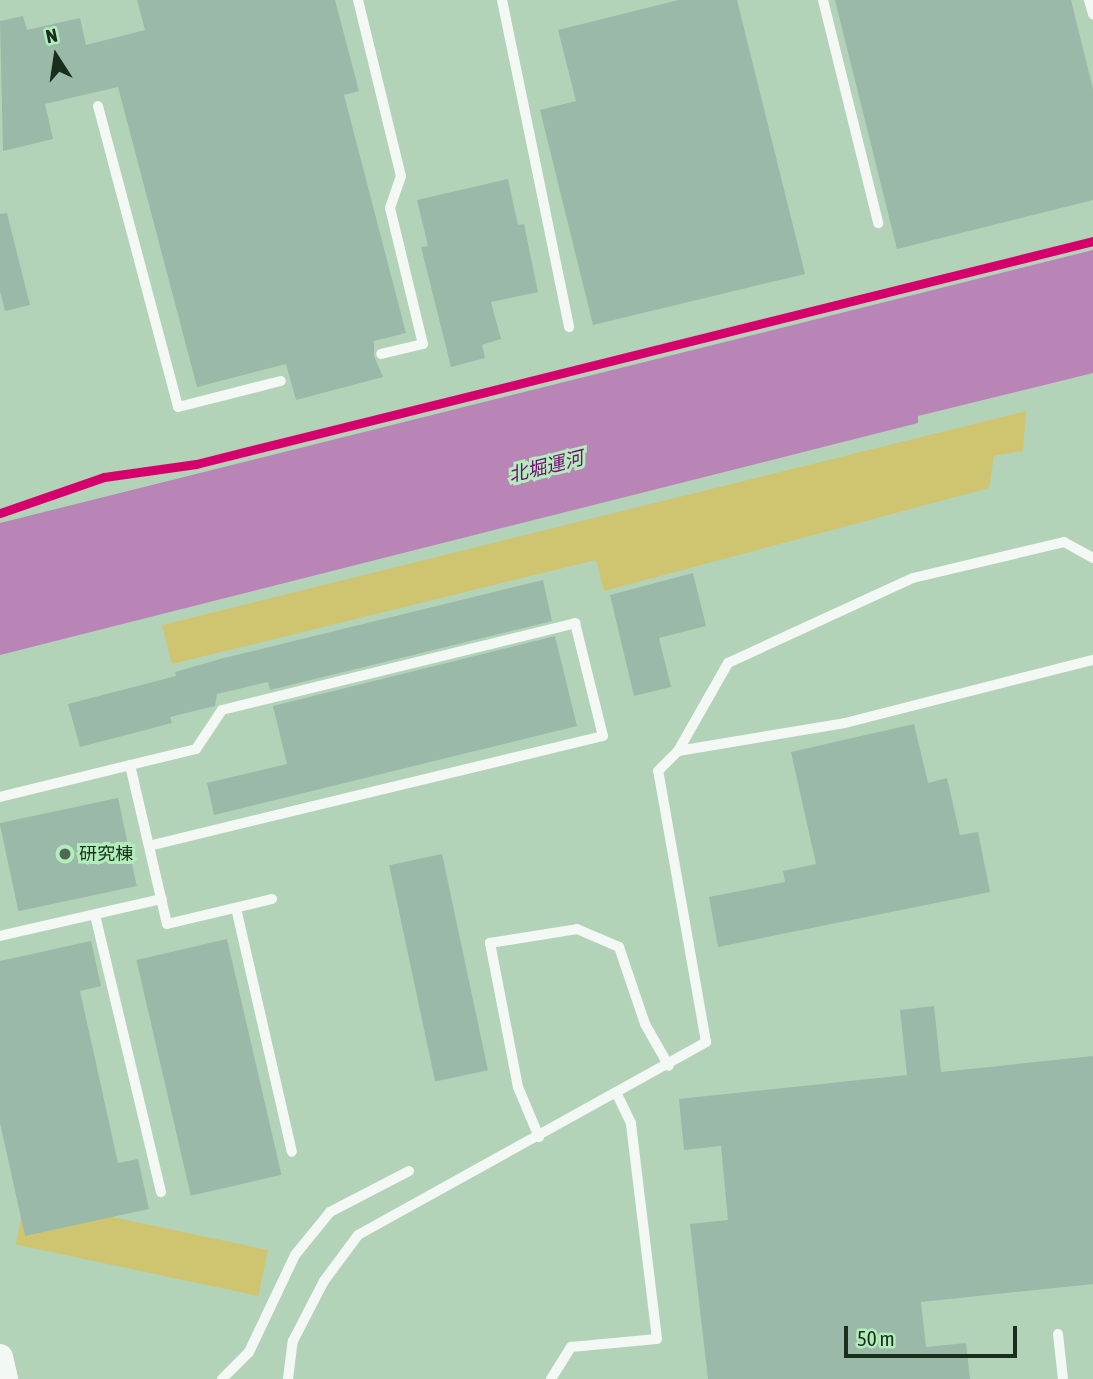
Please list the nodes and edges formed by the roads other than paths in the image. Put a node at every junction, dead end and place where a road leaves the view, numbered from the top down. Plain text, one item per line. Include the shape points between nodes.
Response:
1 (358, 0) edge
2 (502, 0) edge
3 (823, 0) edge
4 (1089, 0) edge
5 (1093, 14) edge
6 (97, 106) dead end
7 (878, 223) dead end
8 (569, 327) dead end
9 (381, 354) dead end
10 (281, 381) dead end
11 (1093, 558) edge
12 (1093, 660) edge
13 (678, 751) junction
14 (130, 765) junction
15 (0, 797) edge
16 (149, 846) junction
17 (162, 899) junction
18 (272, 899) dead end
19 (236, 908) junction
20 (95, 915) junction
21 (0, 936) edge
22 (669, 1066) junction
23 (617, 1094) junction
24 (539, 1137) junction
25 (292, 1152) dead end
26 (409, 1171) dead end
27 (161, 1192) dead end
28 (1058, 1335) dead end
29 (0, 1357) edge
30 (5, 1379) edge
31 (222, 1379) edge
32 (288, 1379) edge
33 (551, 1379) edge
34 (1063, 1379) edge

1 - 9 lane via 401,176 390,208 423,344
2 - 8 lane
3 - 7 lane
4 - 5 lane
6 - 10 lane via 178,407
11 - 13 lane via 1064,542 913,578 740,657 728,663
12 - 13 lane via 845,723
13 - 22 lane via 658,771 707,1032 701,1048
14 - 15 lane
14 - 16 lane
14 - 16 lane via 196,749 222,710 575,623 603,736
16 - 17 lane
17 - 19 lane via 167,924
17 - 20 lane
18 - 19 lane
19 - 25 lane
20 - 21 lane
20 - 27 lane
22 - 23 lane
22 - 24 lane via 645,1024 619,947 577,929 490,943 518,1087
23 - 24 lane
23 - 33 lane via 631,1123 657,1339 571,1347
24 - 32 lane via 358,1234 324,1281 293,1341
26 - 31 lane via 330,1212 295,1255 249,1352
28 - 34 lane
29 - 30 street

